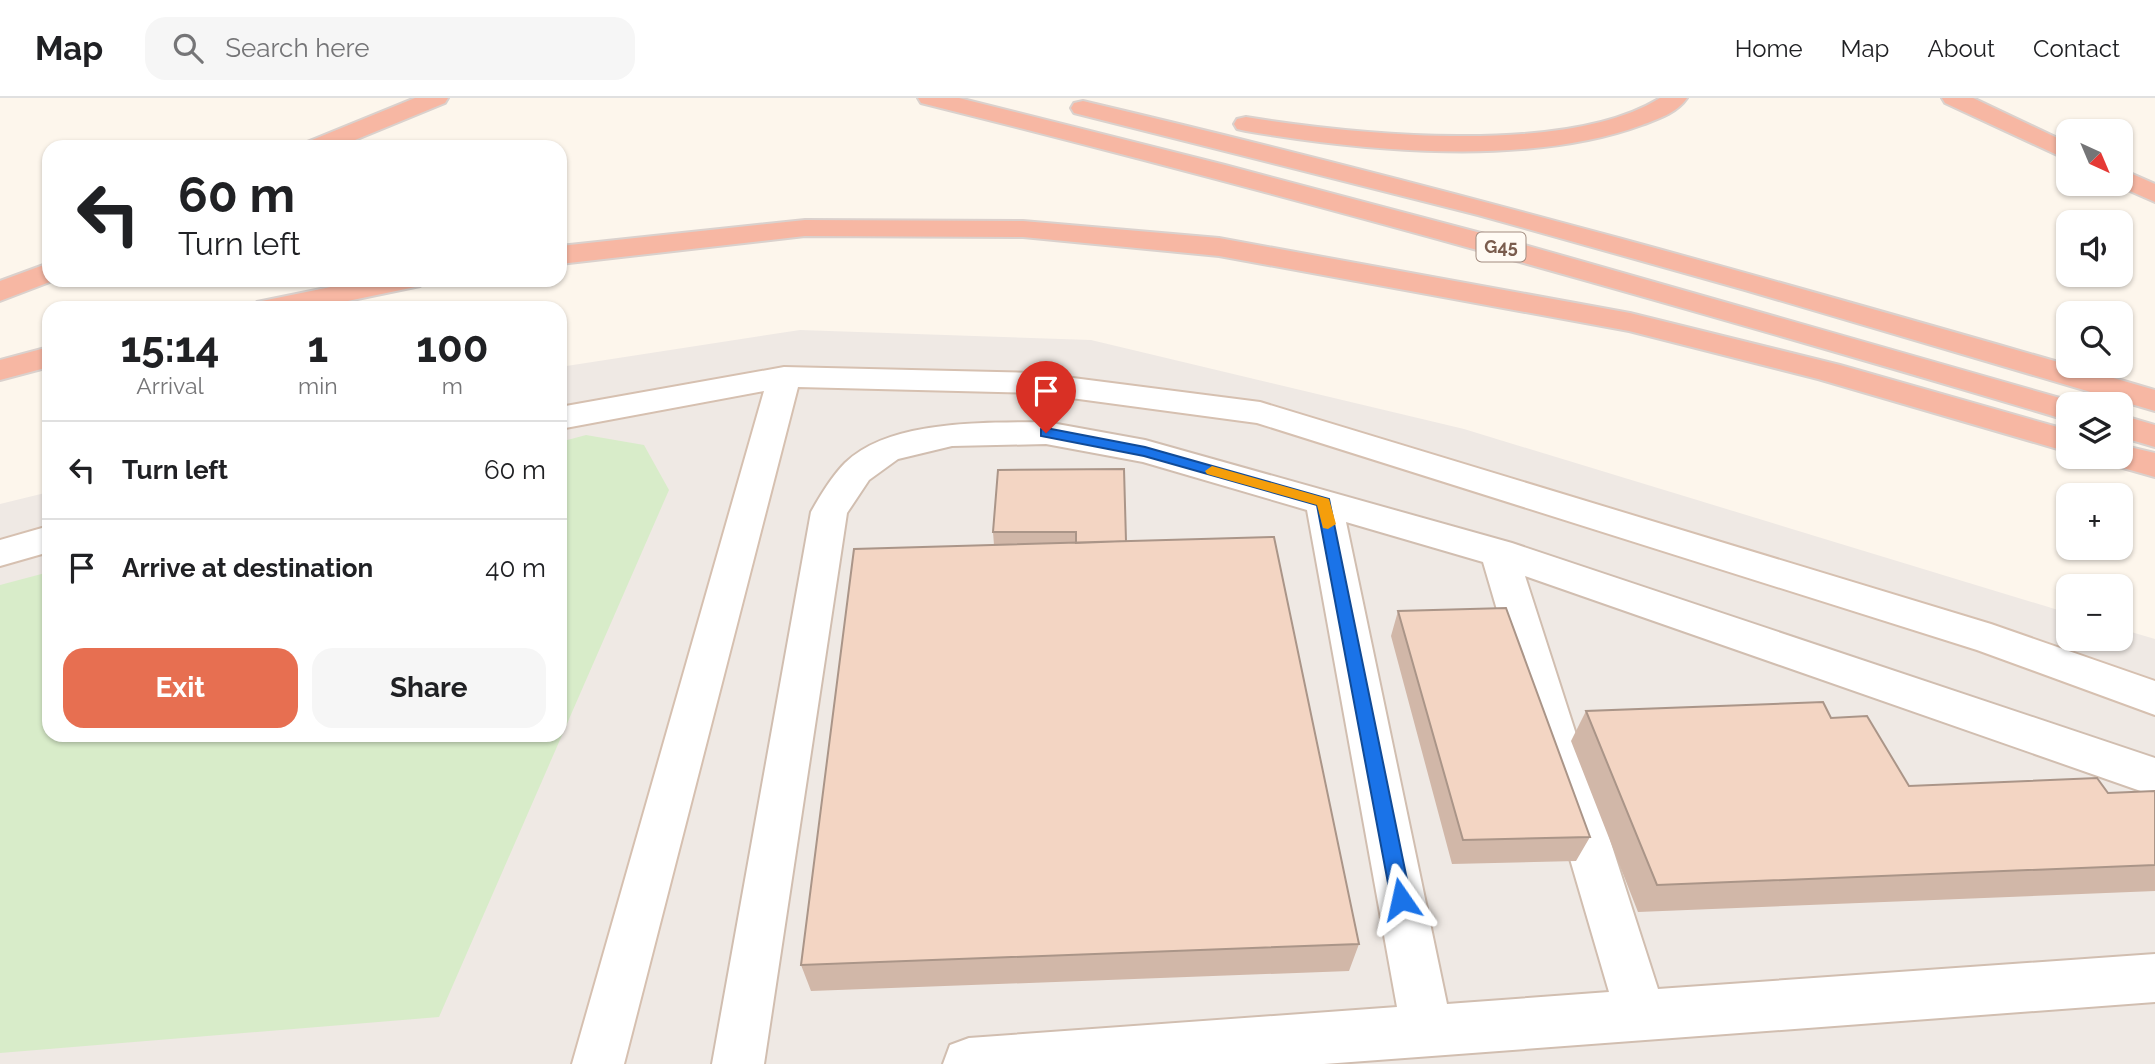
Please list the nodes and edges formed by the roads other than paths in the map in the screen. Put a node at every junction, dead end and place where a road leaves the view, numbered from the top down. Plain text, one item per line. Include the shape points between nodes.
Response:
1 (436, 98) edge
2 (465, 98) edge
3 (930, 98) edge
4 (1038, 98) edge
5 (1113, 98) edge
6 (1675, 98) edge
7 (1954, 98) edge
8 (333, 140) edge
9 (369, 140) edge
10 (2056, 146) edge
11 (2133, 183) edge
12 (2155, 194) edge
13 (567, 254) edge
14 (42, 255) edge
15 (0, 271) edge
16 (42, 275) edge
17 (374, 287) edge
18 (0, 292) edge
19 (304, 301) edge
20 (42, 359) edge
21 (0, 370) edge
22 (784, 377) junction
23 (2155, 401) edge
24 (2056, 406) edge
25 (567, 417) edge
26 (2133, 430) edge
27 (2155, 436) edge
28 (2056, 438) edge
29 (2133, 460) edge
30 (2155, 466) edge
31 (1324, 502) junction
32 (42, 541) edge
33 (1499, 552) junction
34 (0, 553) edge
35 (2155, 698) edge
36 (2155, 777) edge
37 (2155, 978) edge
38 (1641, 1015) junction
39 (1427, 1031) junction
40 (598, 1064) edge
41 (738, 1064) edge
42 (969, 1064) edge

1 - 8 highway
2 - 9 highway
3 - 24 highway, G45 via 1165,155 1709,303
4 - 23 highway, G45 via 1192,133 1740,278
5 - 6 highway via 1311,136 1471,144 1583,134 1621,125
7 - 10 highway
11 - 12 highway
13 - 28 highway via 805,228 1023,229 1219,247 1630,322 1829,372
14 - 15 highway
16 - 18 highway
17 - 19 highway
20 - 21 highway
22 - 25 street
22 - 35 street via 1034,383 1260,413 1991,639
22 - 40 street
26 - 27 highway
29 - 30 highway
31 - 33 street
31 - 39 street
31 - 41 street via 1145,452 1046,433 952,435 887,450 857,472 829,512
32 - 34 street
33 - 36 street
33 - 38 street
37 - 38 street
38 - 39 street
39 - 42 street

